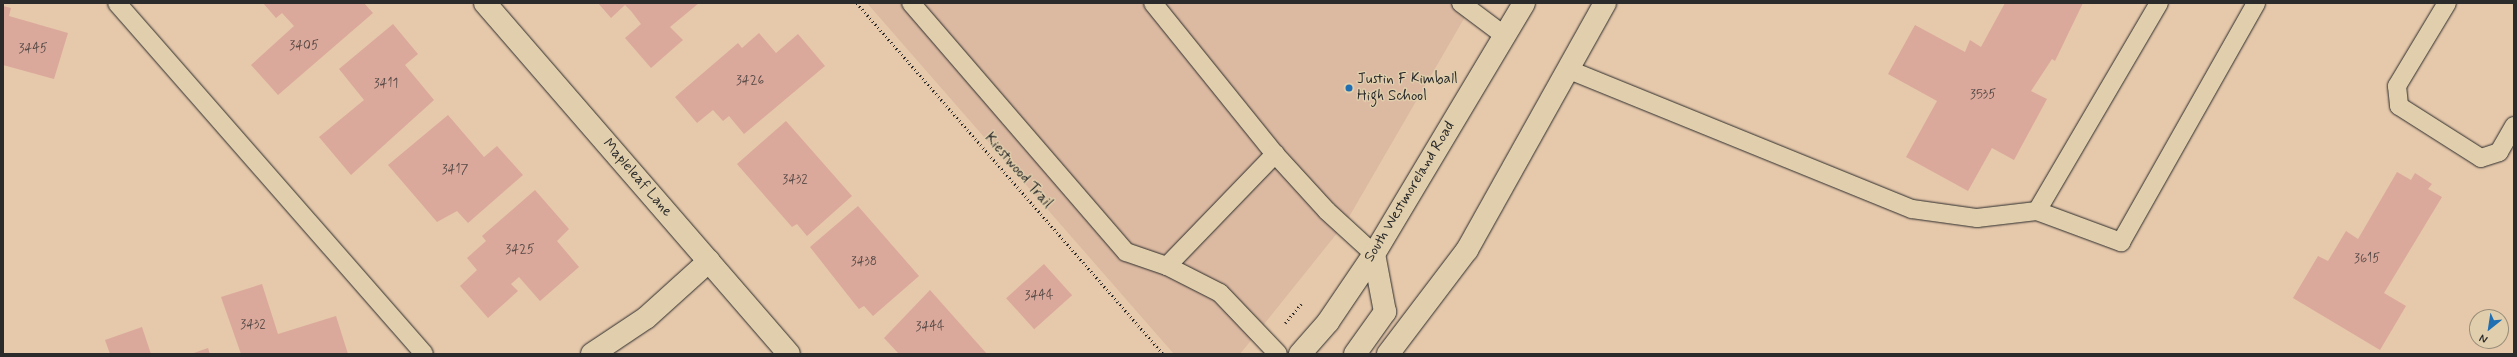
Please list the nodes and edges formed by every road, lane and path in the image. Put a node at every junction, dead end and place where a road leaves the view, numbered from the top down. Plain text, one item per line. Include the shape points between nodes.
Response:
1 (117, 3) edge
2 (485, 3) edge
3 (857, 3) edge
4 (911, 3) edge
5 (1153, 3) edge
6 (1461, 3) edge
7 (1524, 3) edge
8 (1605, 3) edge
9 (2159, 3) edge
10 (2256, 3) edge
11 (2447, 3) edge
12 (1505, 36) junction
13 (1567, 69) junction
14 (2514, 126) edge
15 (1275, 154) junction
16 (2037, 211) junction
17 (1374, 254) junction
18 (710, 261) junction
19 (1167, 266) junction
20 (424, 354) edge
21 (592, 354) edge
22 (789, 354) edge
23 (1163, 354) edge
24 (1278, 354) edge
25 (1300, 354) edge
26 (1355, 354) edge
27 (1388, 354) edge

1 - 20 lane
2 - 18 main road, Mapleleaf Lane
3 - 23 path, Kiestwood Trail
4 - 19 lane via 1126,252
5 - 15 lane
6 - 12 lane
7 - 12 main road, South Westmoreland Road
8 - 13 main road
9 - 16 lane
10 - 16 lane via 2121,242
11 - 14 lane via 2397,86 2399,106 2480,158 2499,152
12 - 17 main road, South Westmoreland Road
13 - 16 lane via 1912,209 1977,218
13 - 27 main road via 1467,250
15 - 17 lane via 1328,211
15 - 19 lane
17 - 25 main road, South Westmoreland Road via 1328,322
17 - 26 main road via 1385,312
18 - 21 main road via 646,318
18 - 22 main road, Mapleleaf Lane
19 - 24 lane via 1220,293

